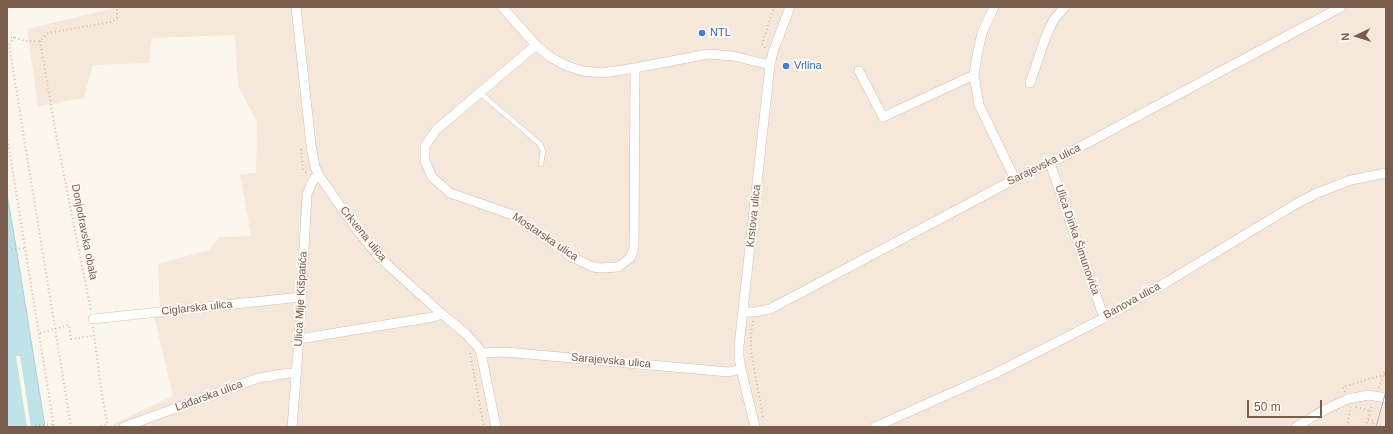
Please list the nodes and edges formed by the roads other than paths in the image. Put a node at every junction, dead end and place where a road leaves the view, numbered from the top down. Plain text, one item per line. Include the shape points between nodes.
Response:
1 (296, 7) edge
2 (502, 7) edge
3 (790, 7) edge
4 (994, 7) edge
5 (1065, 7) edge
6 (1341, 7) edge
7 (536, 45) junction
8 (770, 65) junction
9 (635, 68) junction
10 (859, 71) dead end
11 (974, 75) junction
12 (1030, 83) dead end
13 (480, 93) junction
14 (1050, 163) junction
15 (541, 164) dead end
16 (1386, 173) edge
17 (318, 174) junction
18 (1015, 179) junction
19 (301, 297) junction
20 (744, 312) junction
21 (442, 314) junction
22 (1104, 318) junction
23 (93, 320) road end
24 (299, 338) junction
25 (481, 353) junction
26 (741, 369) junction
27 (296, 374) junction
28 (1386, 398) edge
29 (124, 427) edge
30 (292, 427) edge
31 (496, 427) edge
32 (755, 427) edge
33 (875, 427) edge
34 (1296, 427) edge

1 - 17 street, Crkvena ulica via 311,145
2 - 7 street
3 - 8 street, Krstova ulica
4 - 11 street via 982,33
5 - 12 street via 1054,18
6 - 14 street, Sarajevska ulica
7 - 9 street via 550,57 583,71 603,73
7 - 13 street, Mostarska ulica
8 - 9 street via 733,56 708,54
8 - 20 street, Krstova ulica
9 - 13 street, Mostarska ulica via 634,248 630,258 618,267 592,266 572,257 513,215 450,193 432,177 425,161 425,146 436,130
10 - 11 street via 883,117
11 - 18 street via 979,105
13 - 15 lane via 540,144 543,151
14 - 18 street, Sarajevska ulica
14 - 22 street, Ulica Dinka Šimunovića
16 - 22 street, Banova ulica via 1351,180 1317,193
17 - 19 street, Ulica Mije Kišpatića via 307,194
17 - 21 street, Crkvena ulica via 379,257
18 - 20 street, Sarajevska ulica via 770,309
19 - 23 street, Ciglarska ulica
19 - 24 street, Ulica Mije Kišpatića
20 - 26 street, Krstova ulica via 739,346
21 - 24 street via 433,318
21 - 25 street, Crkvena ulica via 473,341
22 - 33 street, Banova ulica via 996,373
24 - 27 street, Ulica Mije Kišpatića
25 - 26 street, Sarajevska ulica via 505,352 729,372
25 - 31 street, Crkvena ulica
26 - 32 street, Krstova ulica
27 - 29 street, Lađarska ulica via 258,378
27 - 30 street, Ulica Mije Kišpatića
28 - 34 street via 1368,395 1348,399

